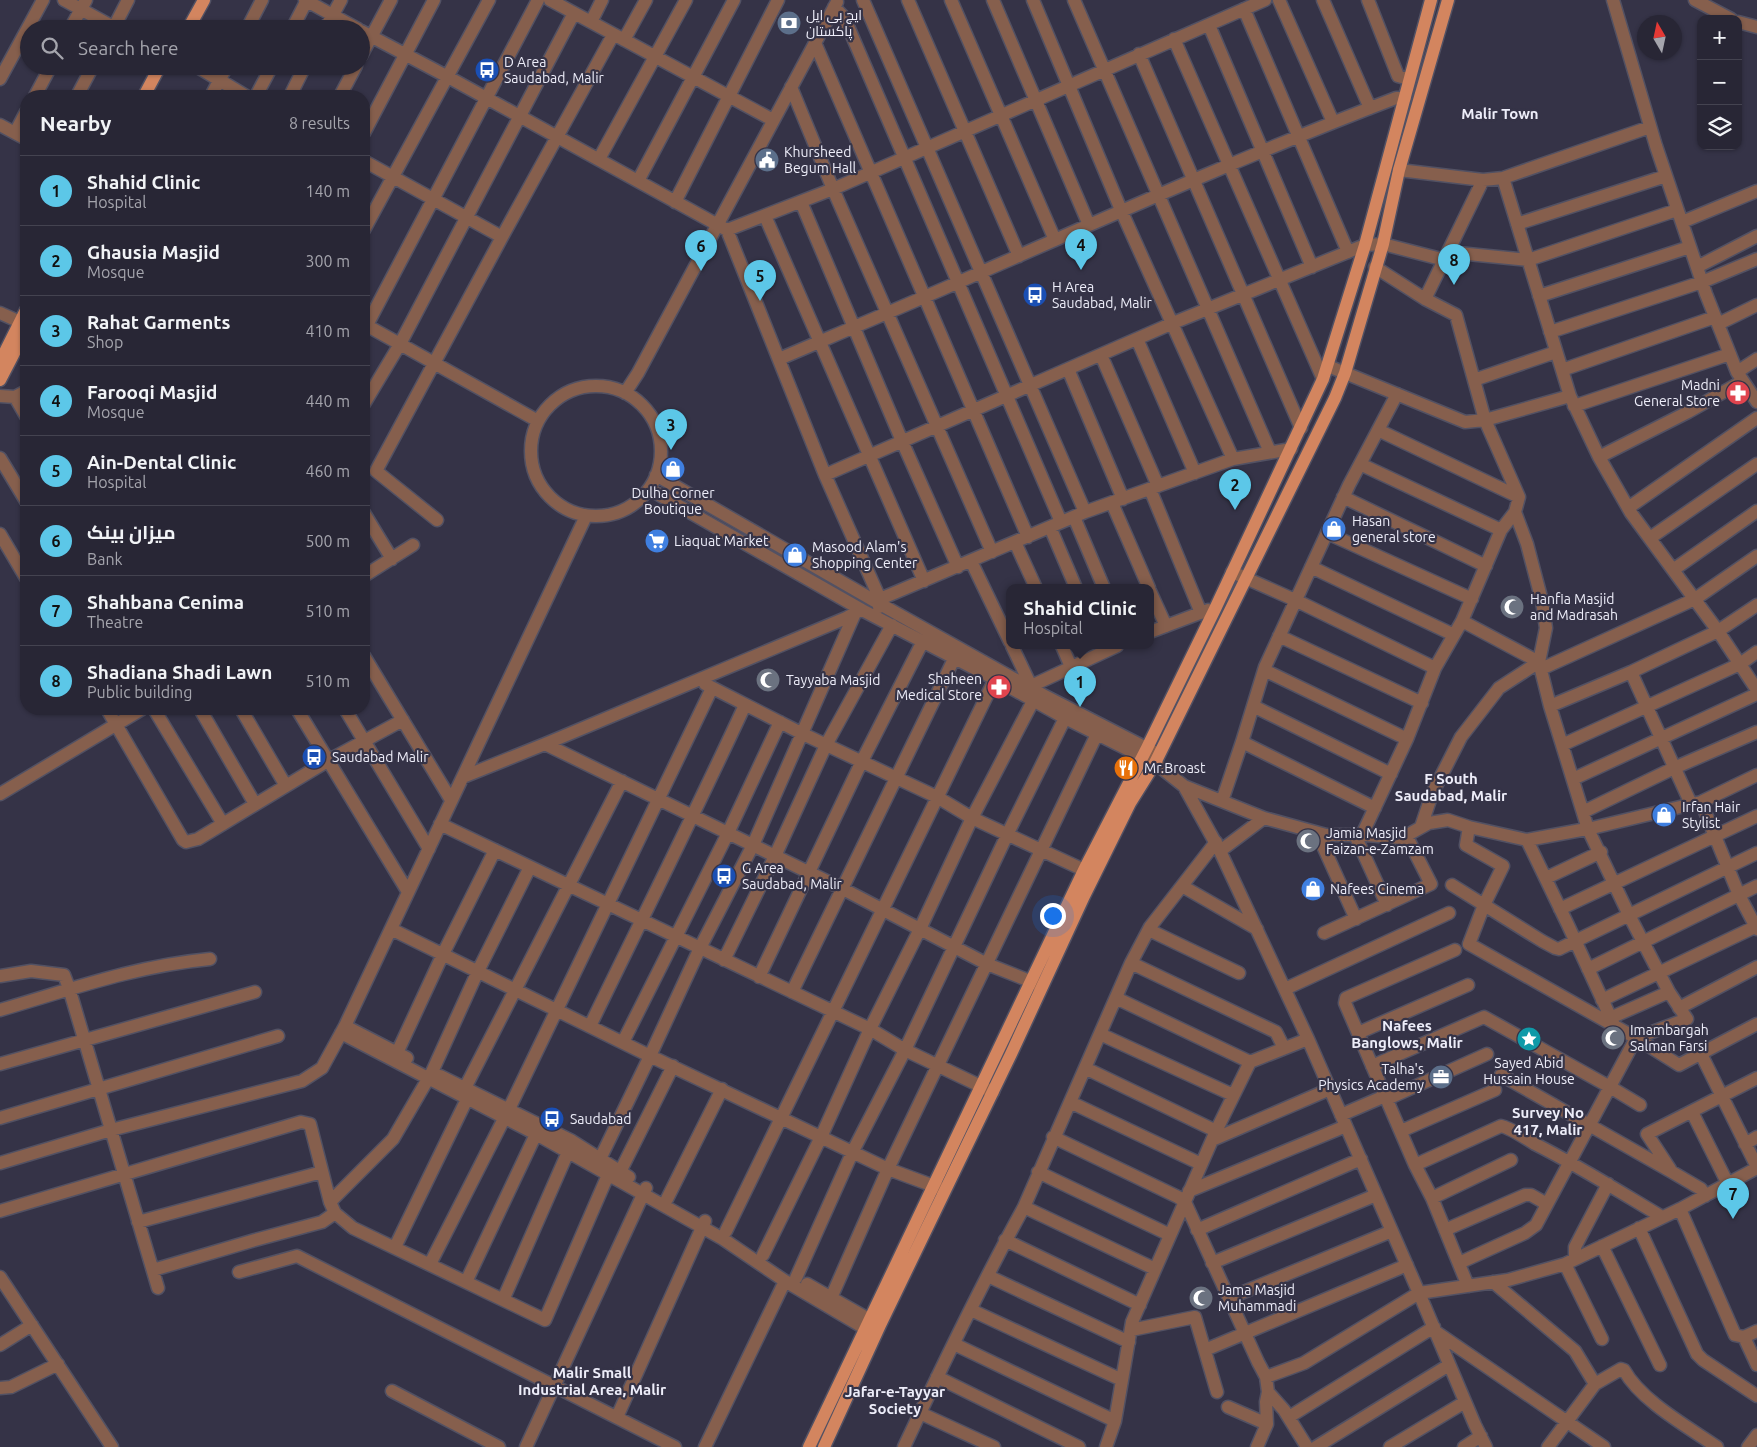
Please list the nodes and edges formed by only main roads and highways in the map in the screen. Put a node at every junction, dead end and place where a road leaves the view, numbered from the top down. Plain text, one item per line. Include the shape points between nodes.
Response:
1 (1431, 0) edge
2 (1448, 0) edge
3 (198, 2) edge
4 (186, 20) edge
5 (191, 20) edge
6 (155, 75) edge
7 (163, 75) edge
8 (147, 90) edge
9 (155, 90) edge
10 (20, 331) edge
11 (20, 333) edge
12 (0, 362) edge
13 (0, 380) edge
14 (1037, 983) junction
15 (872, 1326) junction
16 (809, 1447) edge
17 (824, 1447) edge

1 - 14 main road via 1365,245 1323,379 1215,609 1084,870
2 - 14 main road via 1399,170 1382,244 1336,398 1157,759 1130,803
3 - 4 main road
3 - 5 main road
6 - 8 main road
7 - 9 main road
10 - 12 main road
11 - 13 main road
14 - 15 main road
15 - 16 main road
15 - 17 main road

